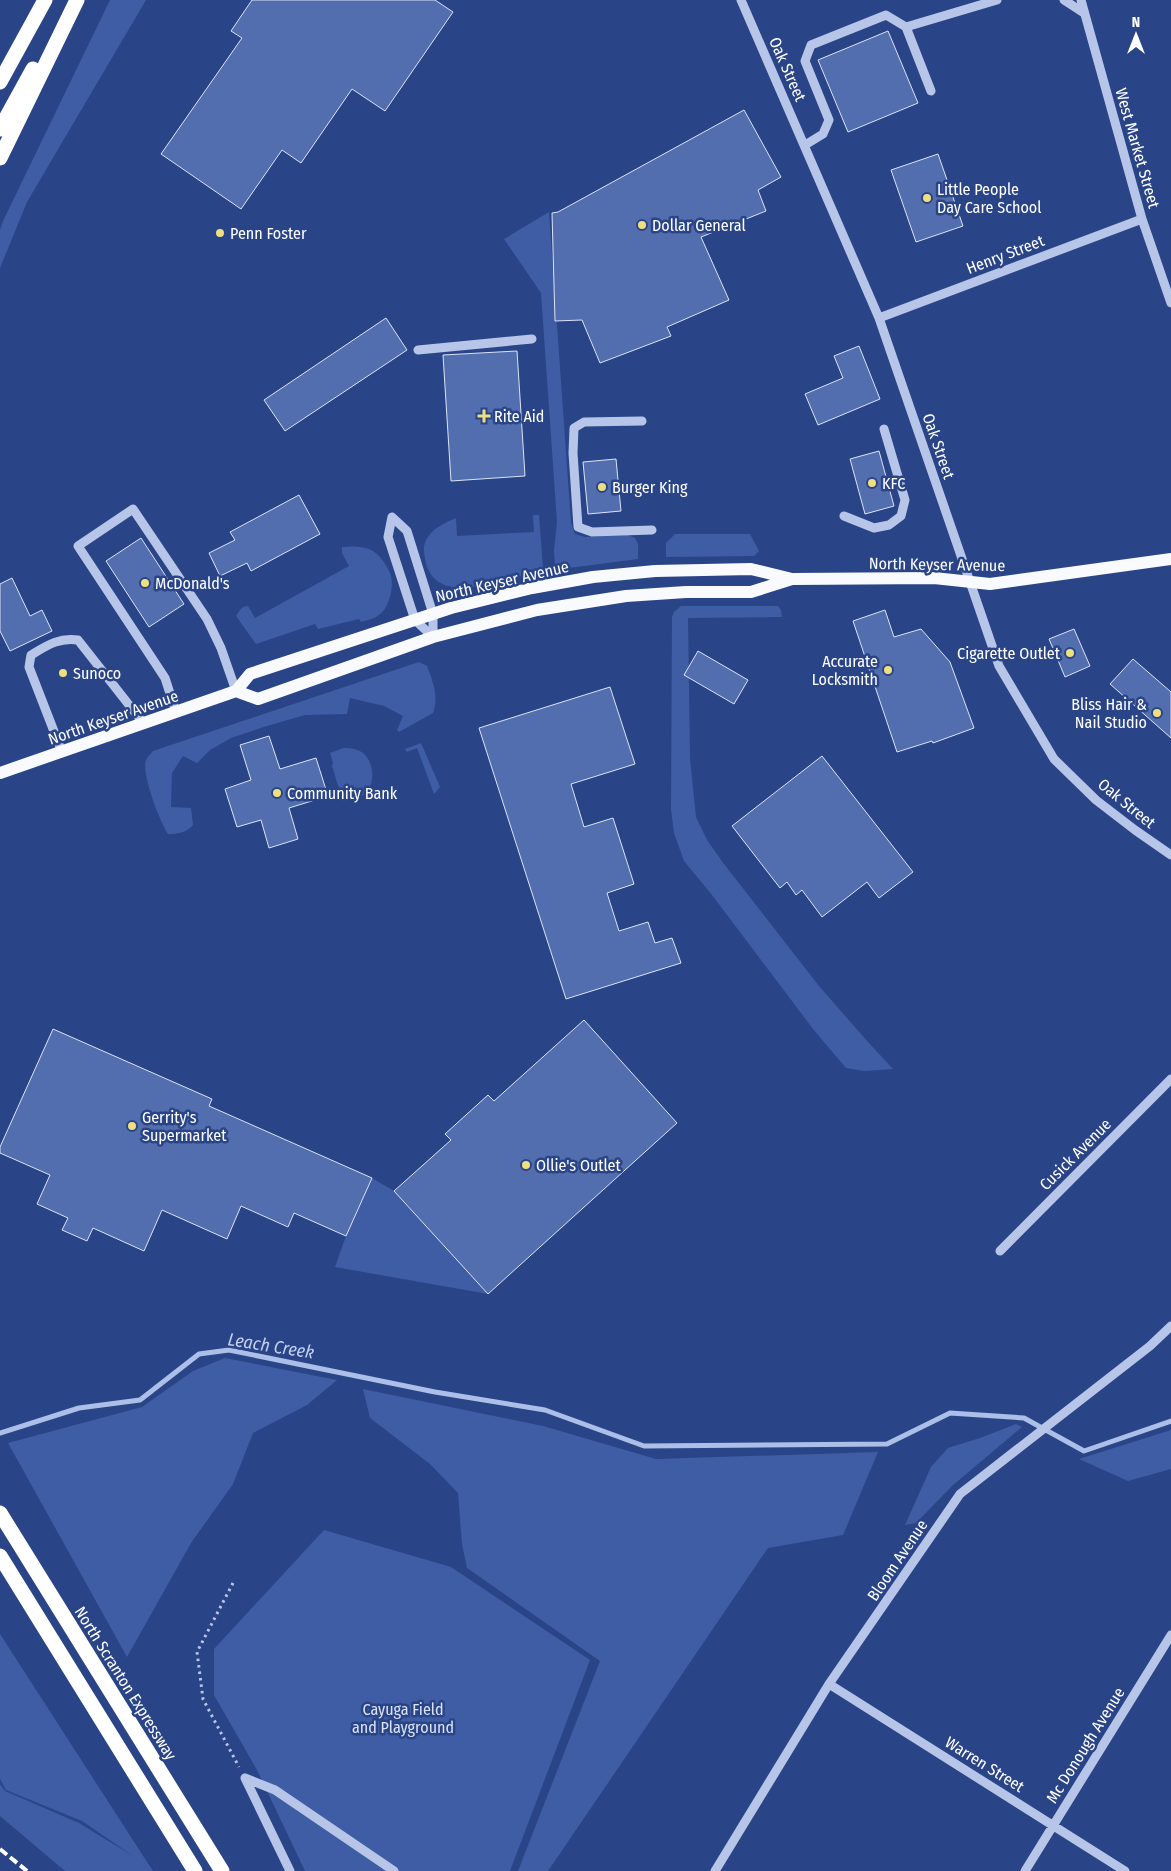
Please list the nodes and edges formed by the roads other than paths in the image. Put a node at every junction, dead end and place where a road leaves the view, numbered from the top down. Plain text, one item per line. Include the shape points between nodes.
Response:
1 (44, 0) edge
2 (71, 0) edge
3 (77, 0) edge
4 (741, 0) edge
5 (997, 0) edge
6 (1064, 0) edge
7 (1081, 0) edge
8 (1084, 13) junction
9 (906, 27) junction
10 (0, 82) edge
11 (931, 91) dead end
12 (0, 129) edge
13 (805, 144) junction
14 (0, 158) edge
15 (1142, 219) junction
16 (1171, 303) edge
17 (879, 318) junction
18 (532, 339) dead end
19 (418, 350) dead end
20 (642, 420) dead end
21 (884, 429) dead end
22 (844, 516) dead end
23 (652, 530) dead end
24 (1171, 559) edge
25 (792, 580) junction
26 (970, 582) junction
27 (433, 614) junction
28 (415, 620) junction
29 (433, 638) junction
30 (236, 691) junction
31 (176, 712) junction
32 (144, 724) junction
33 (62, 752) junction
34 (0, 774) edge
35 (1171, 855) edge
36 (1171, 1079) edge
37 (1000, 1251) dead end
38 (1171, 1326) edge
39 (0, 1513) edge
40 (0, 1556) edge
41 (0, 1568) edge
42 (1171, 1635) edge
43 (51, 1638) junction
44 (829, 1684) junction
45 (1053, 1824) junction
46 (195, 1871) edge
47 (222, 1871) edge
48 (290, 1871) edge
49 (394, 1871) edge
50 (715, 1871) edge
51 (1025, 1871) edge
52 (1125, 1871) edge

1 - 10 highway
2 - 12 highway
3 - 14 highway
4 - 13 street, Oak Street
5 - 9 street
6 - 8 street
7 - 8 street, West Market Street
8 - 15 street, West Market Street
9 - 11 street
9 - 13 street via 886,16 811,45 806,61 829,120 823,134
13 - 17 street, Oak Street
15 - 16 street, West Market Street
15 - 17 street, Henry Street
17 - 26 street, Oak Street
18 - 19 street
20 - 23 street via 584,422 574,428 572,453 578,527 592,532
21 - 22 street via 905,500 901,516 889,525 874,528
24 - 26 main road, North Keyser Avenue via 990,584
25 - 26 main road, North Keyser Avenue via 934,578
25 - 27 main road, North Keyser Avenue via 751,569 624,573 532,588
25 - 29 main road, North Keyser Avenue via 751,592 596,599 537,610
26 - 35 street, Oak Street via 999,666 1054,759 1096,800
27 - 28 main road, North Keyser Avenue
27 - 28 street via 406,531 392,517 388,537
27 - 29 street
28 - 29 street
28 - 30 main road, North Keyser Avenue via 250,674
29 - 30 main road, North Keyser Avenue via 258,699
30 - 31 main road, North Keyser Avenue
30 - 31 street via 207,618 133,509 78,546 165,678
31 - 32 main road, North Keyser Avenue
32 - 33 main road, North Keyser Avenue
32 - 33 street via 78,640 52,643 31,655 29,667
33 - 34 main road, North Keyser Avenue
36 - 37 street, Cusick Avenue
38 - 44 street, Bloom Avenue via 1150,1346 960,1494
39 - 47 highway, North Scranton Expressway
40 - 43 highway
41 - 43 highway
42 - 45 street, Mc Donough Avenue
43 - 46 highway
44 - 45 street, Warren Street
44 - 50 street, Bloom Avenue
45 - 51 street, Mc Donough Avenue
45 - 52 street, Warren Street
48 - 49 street via 245,1778 275,1790

